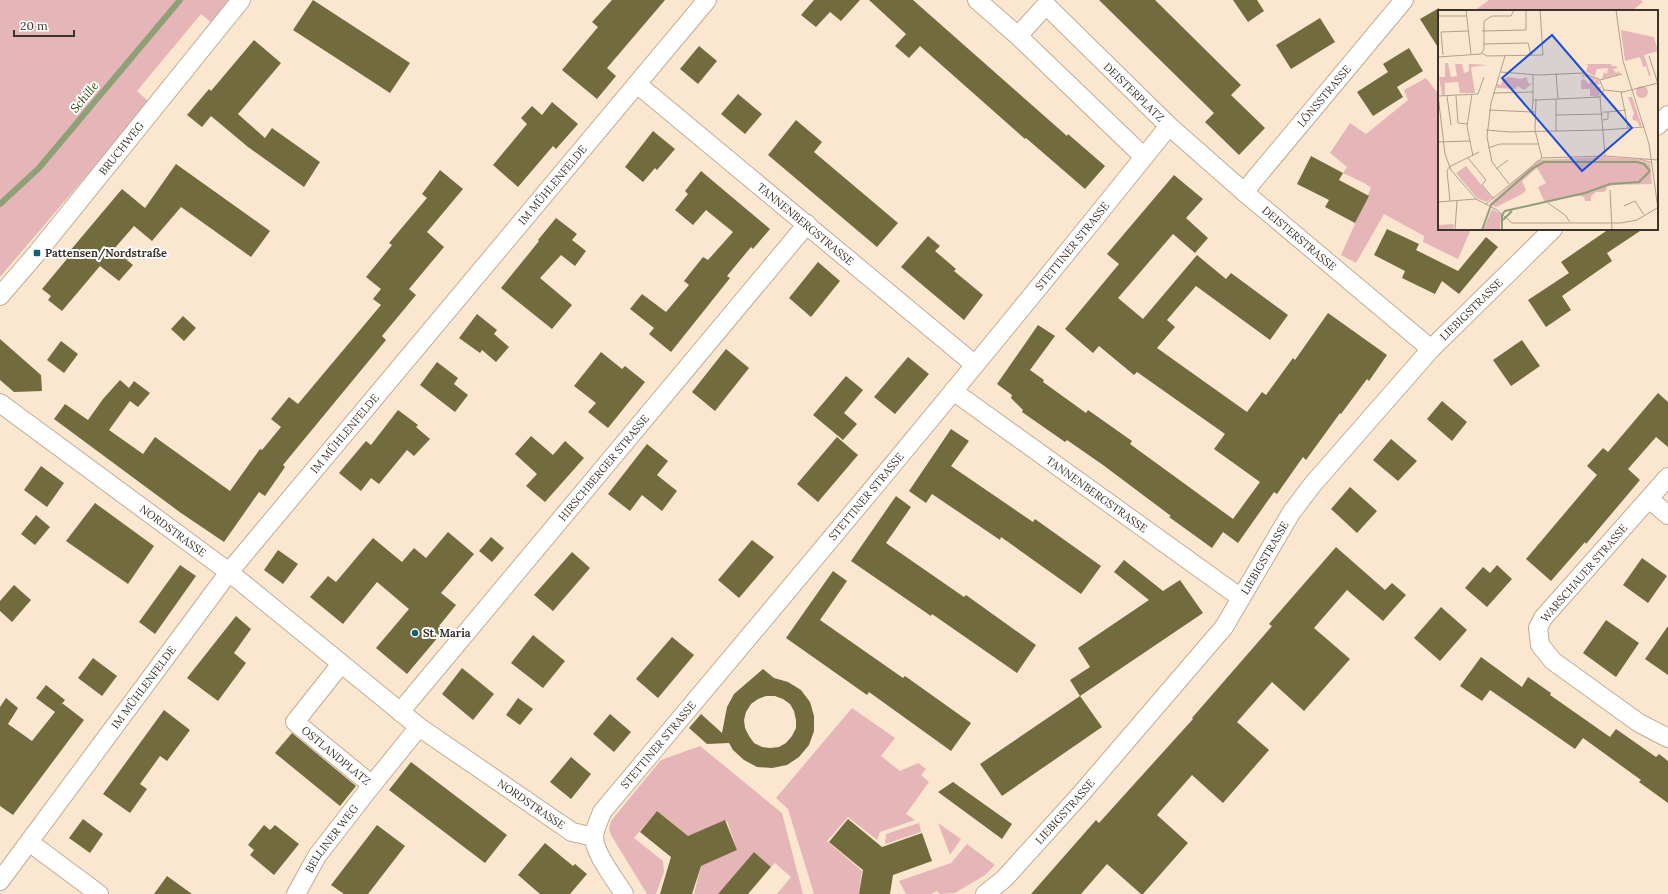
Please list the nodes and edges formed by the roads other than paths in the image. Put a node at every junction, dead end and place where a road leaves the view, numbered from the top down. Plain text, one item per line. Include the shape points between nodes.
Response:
1 (241, 0) edge
2 (707, 0) edge
3 (977, 0) edge
4 (1404, 0) edge
5 (1048, 2) edge
6 (1018, 36) junction
7 (637, 84) junction
8 (1668, 115) edge
9 (1658, 125) edge
10 (1169, 126) junction
11 (1144, 157) junction
12 (1244, 192) junction
13 (807, 224) junction
14 (1552, 230) edge
15 (0, 296) edge
16 (1431, 349) junction
17 (974, 364) junction
18 (953, 391) junction
19 (0, 403) edge
20 (1668, 477) edge
21 (1649, 499) junction
22 (1668, 515) edge
23 (229, 572) junction
24 (1241, 598) junction
25 (341, 664) junction
26 (400, 712) junction
27 (419, 727) junction
28 (1668, 738) edge
29 (372, 786) junction
30 (594, 837) junction
31 (28, 842) junction
32 (0, 881) edge
33 (99, 894) edge
34 (296, 894) edge
35 (624, 894) edge
36 (984, 894) edge

1 - 15 street, BRUCHWEG
2 - 7 street, IM MÜHLENFELDE
3 - 6 street
4 - 12 street, LÖNSSTRASSE
5 - 6 street, DEISTERPLATZ
5 - 10 street, DEISTERPLATZ
6 - 11 street
7 - 13 street, TANNENBERGSTRASSE
7 - 23 street, IM MÜHLENFELDE
8 - 9 street
10 - 11 street, DEISTERPLATZ
10 - 12 street, DEISTERSTRASSE
11 - 17 street, STETTINER STRASSE
12 - 16 street, DEISTERSTRASSE
13 - 17 street, TANNENBERGSTRASSE
13 - 26 street, HIRSCHBERGER STRASSE
14 - 16 street, LIEBIGSTRASSE
16 - 24 street, LIEBIGSTRASSE via 1313,484 1291,513
17 - 18 street, STETTINER STRASSE
18 - 24 street, TANNENBERGSTRASSE
18 - 30 street, STETTINER STRASSE via 602,812
19 - 23 street, NORDSTRASSE
20 - 21 street, WARSCHAUER STRASSE
21 - 22 street
21 - 28 street, WARSCHAUER STRASSE via 1543,618 1538,628 1540,645 1553,660 1639,723
23 - 25 street, NORDSTRASSE
23 - 31 street, IM MÜHLENFELDE
24 - 36 street, LIEBIGSTRASSE via 1224,627 1125,743 1004,879
25 - 26 street
25 - 29 street, OSTLANDPLATZ via 295,722
26 - 27 street
27 - 29 street, OSTLANDPLATZ
27 - 30 street, NORDSTRASSE via 572,832
29 - 34 street, BELLINER WEG via 317,856
30 - 35 street via 598,853
31 - 32 street, IM MÜHLENFELDE
31 - 33 street

